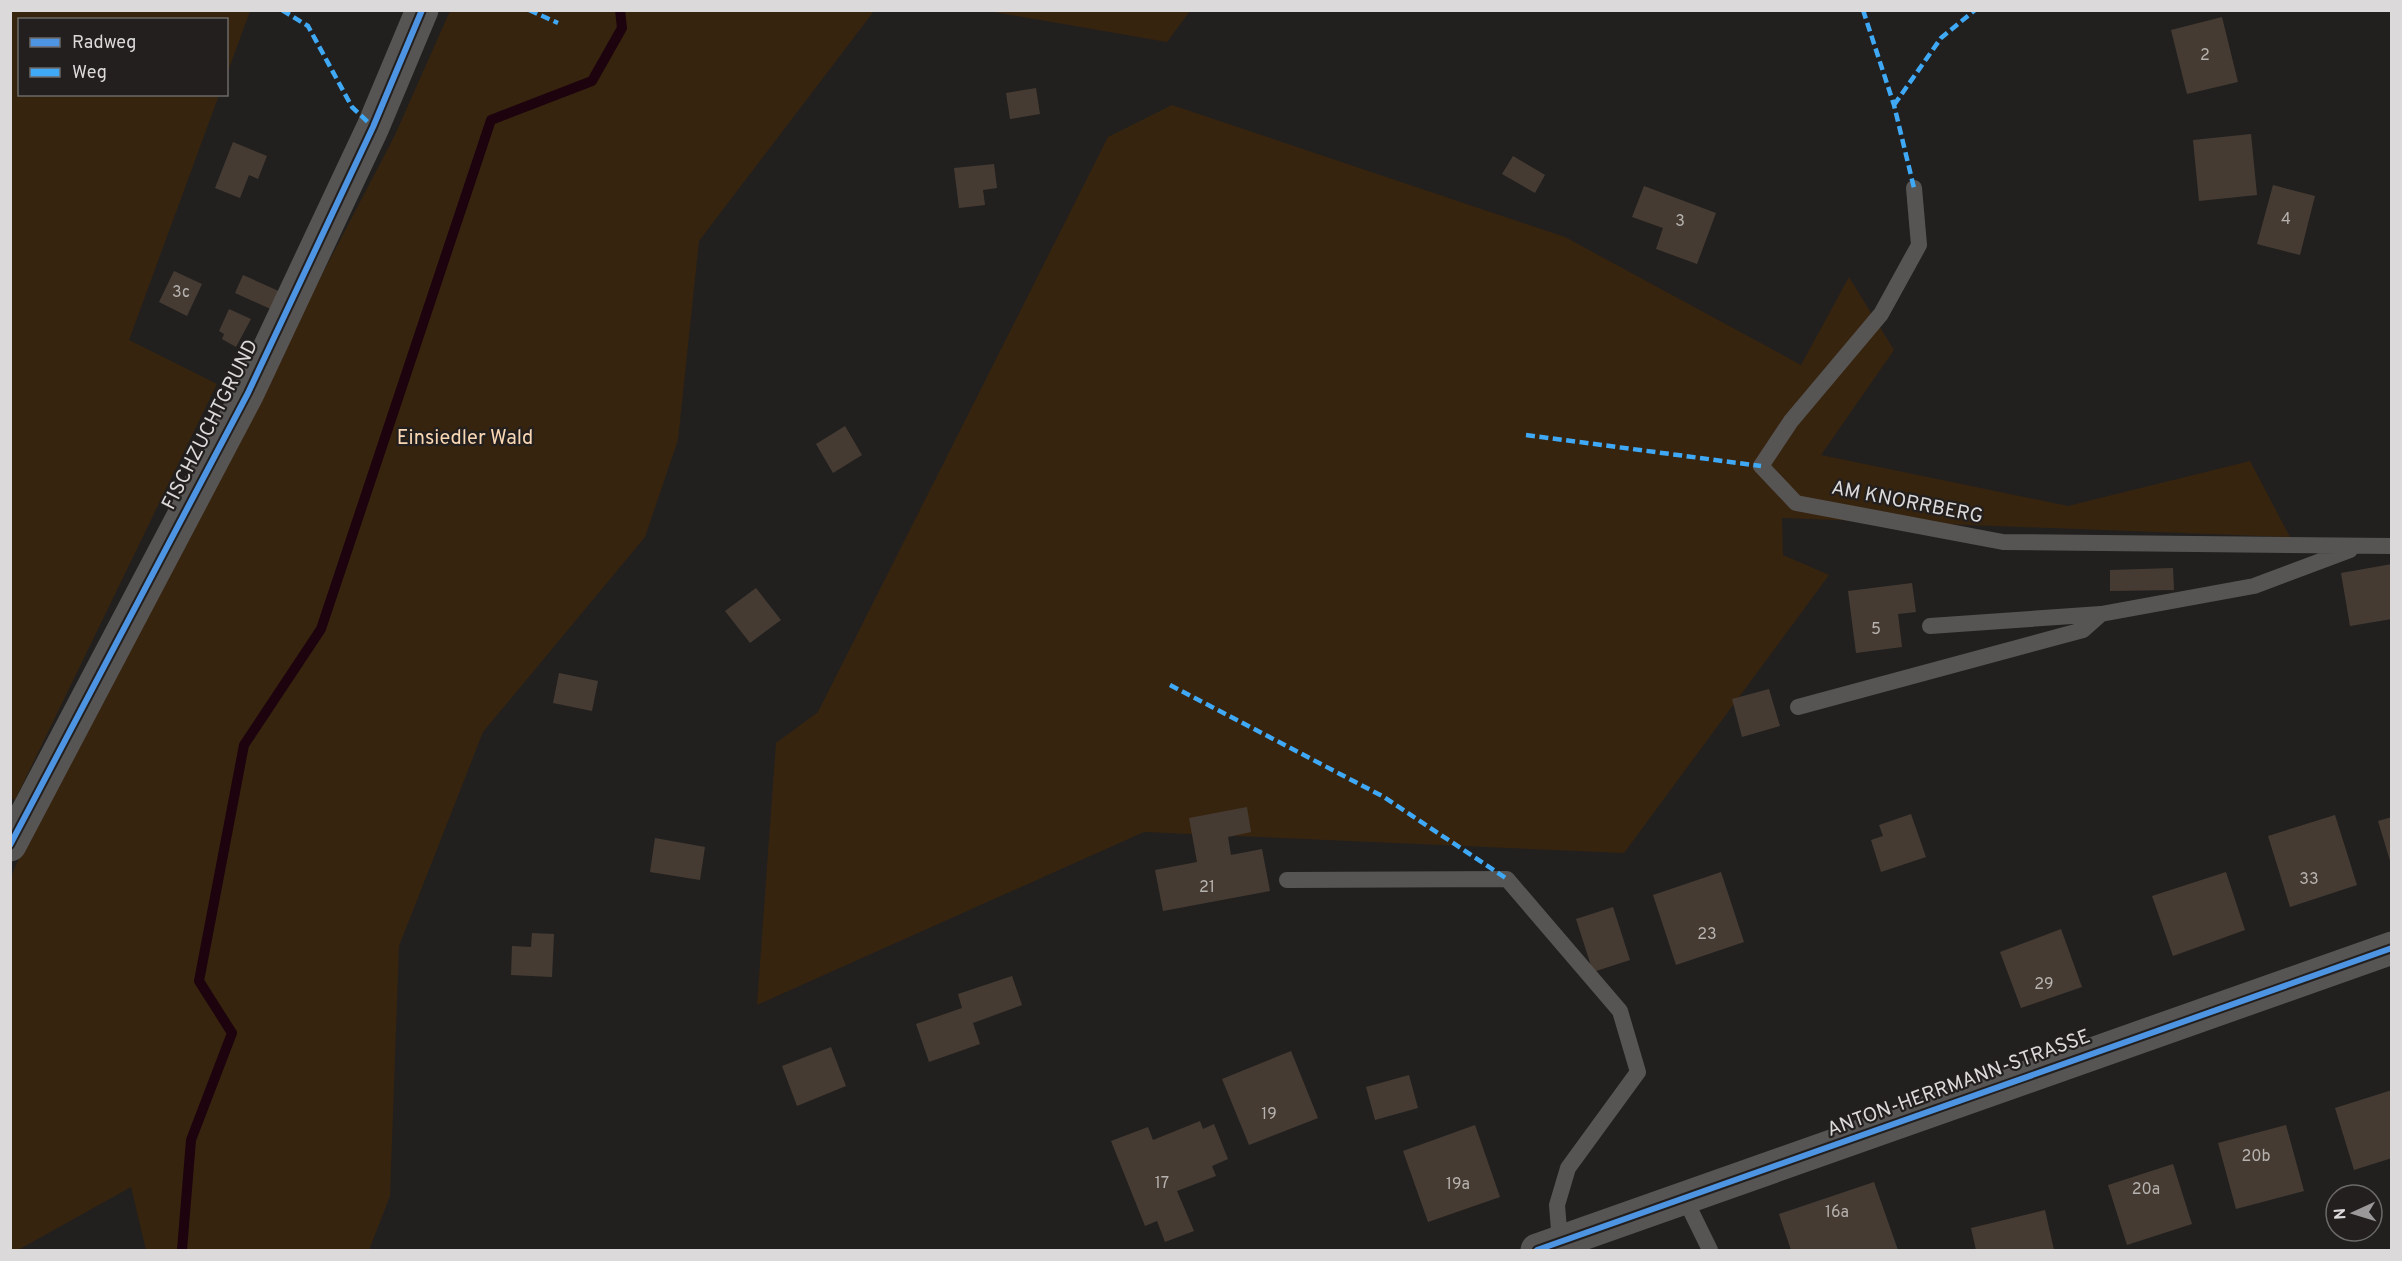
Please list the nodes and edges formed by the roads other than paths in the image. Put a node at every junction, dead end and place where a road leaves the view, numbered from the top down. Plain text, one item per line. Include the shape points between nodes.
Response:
1 (422, 10) edge
2 (1914, 188) dead end
3 (2360, 546) junction
4 (2391, 546) edge
5 (2100, 614) junction
6 (1930, 626) dead end
7 (1798, 707) dead end
8 (10, 845) edge
9 (1287, 880) dead end
10 (2391, 948) edge
11 (1685, 1199) junction
12 (1549, 1246) edge
13 (1710, 1251) edge

1 - 8 street, FISCHZUCHTGRUND via 373,127 248,393
2 - 3 lane, AM KNORRBERG via 1918,245 1881,314 1791,421 1761,466 1796,503 2003,542
3 - 4 lane, AM KNORRBERG
3 - 5 lane via 2254,586
5 - 6 lane
5 - 7 lane via 2082,630
9 - 12 lane via 1507,879 1620,1011 1638,1072 1568,1168
10 - 11 street, ANTON-HERRMANN-STRASSE
11 - 12 street, ANTON-HERRMANN-STRASSE
11 - 13 lane

